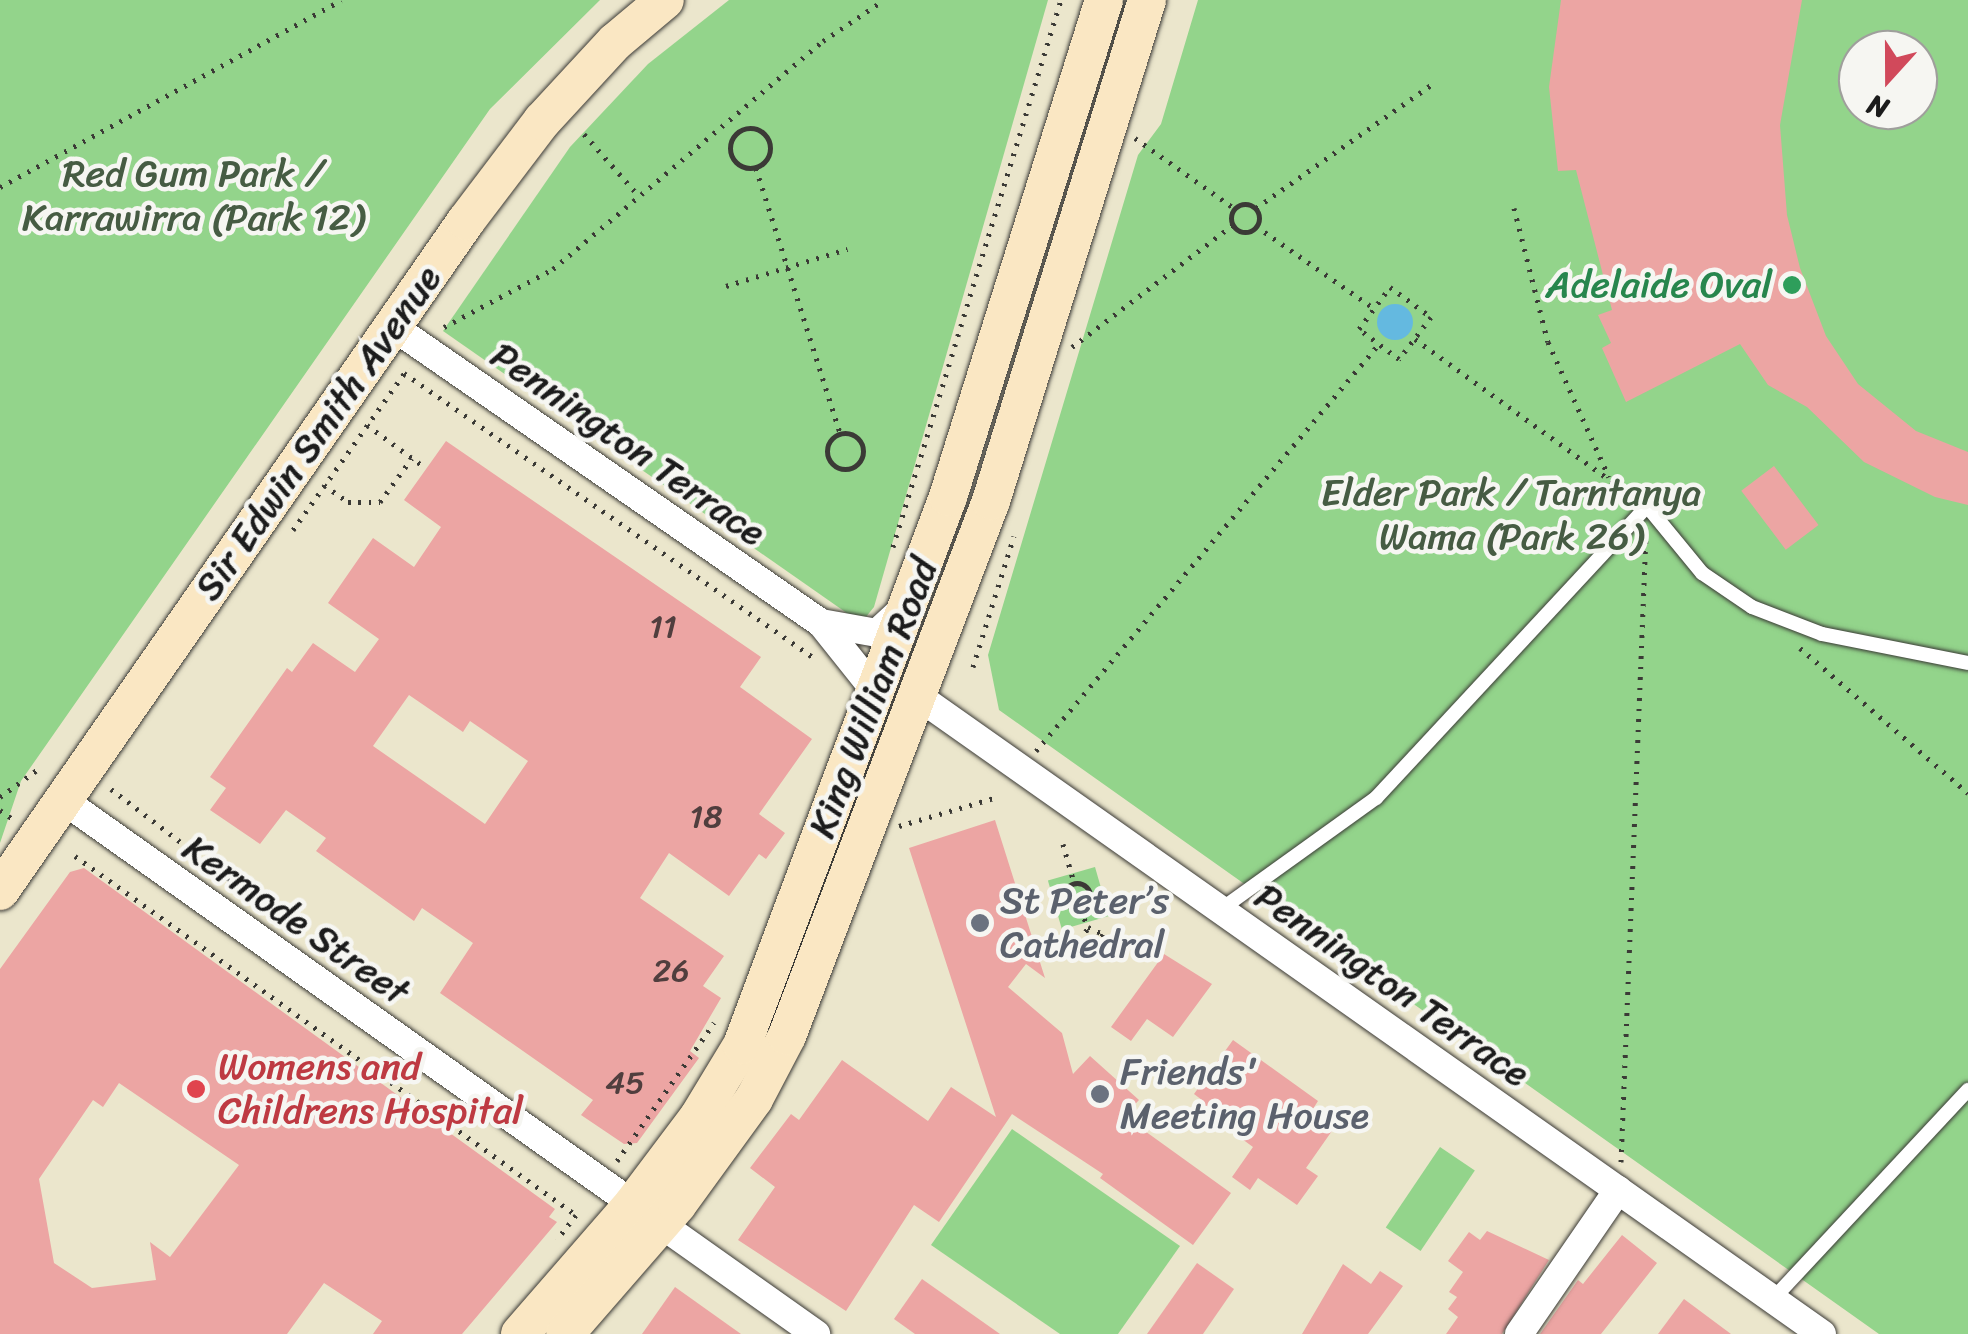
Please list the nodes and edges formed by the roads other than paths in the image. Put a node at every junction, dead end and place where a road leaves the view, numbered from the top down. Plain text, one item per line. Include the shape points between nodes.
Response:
1 (665, 0) edge
2 (1104, 0) edge
3 (1147, 0) edge
4 (392, 326) junction
5 (907, 607) junction
6 (821, 622) junction
7 (1968, 663) edge
8 (876, 692) junction
9 (919, 697) junction
10 (63, 800) junction
11 (0, 891) edge
12 (1220, 910) junction
13 (1968, 1090) edge
14 (1618, 1190) junction
15 (647, 1215) junction
16 (1772, 1299) junction
17 (520, 1334) edge
18 (565, 1334) edge
19 (816, 1334) edge
20 (1519, 1334) edge
21 (1822, 1334) edge

1 - 4 main road, Sir Edwin Smith Avenue via 542,121
2 - 5 main road, King William Road via 982,396
3 - 9 main road, King William Road via 1052,318
4 - 6 street, Pennington Terrace
4 - 10 main road, Sir Edwin Smith Avenue
5 - 6 street, Pennington Terrace via 882,631
5 - 8 main road, King William Road
5 - 9 main road via 902,666
6 - 8 street, Pennington Terrace
7 - 12 lane via 1822,634 1752,607 1702,573 1647,506 1376,798
8 - 15 main road, King William Road via 742,1045
9 - 12 street, Pennington Terrace
9 - 15 main road, King William Road via 773,1068
10 - 11 main road, Sir Edwin Smith Avenue
10 - 15 street, Kermode Street
12 - 14 street, Pennington Terrace
13 - 16 lane
14 - 16 street, Pennington Terrace
14 - 20 street
15 - 17 main road, King William Road
15 - 18 main road, King William Road
15 - 19 street, Kermode Street
16 - 21 street, Pennington Terrace

